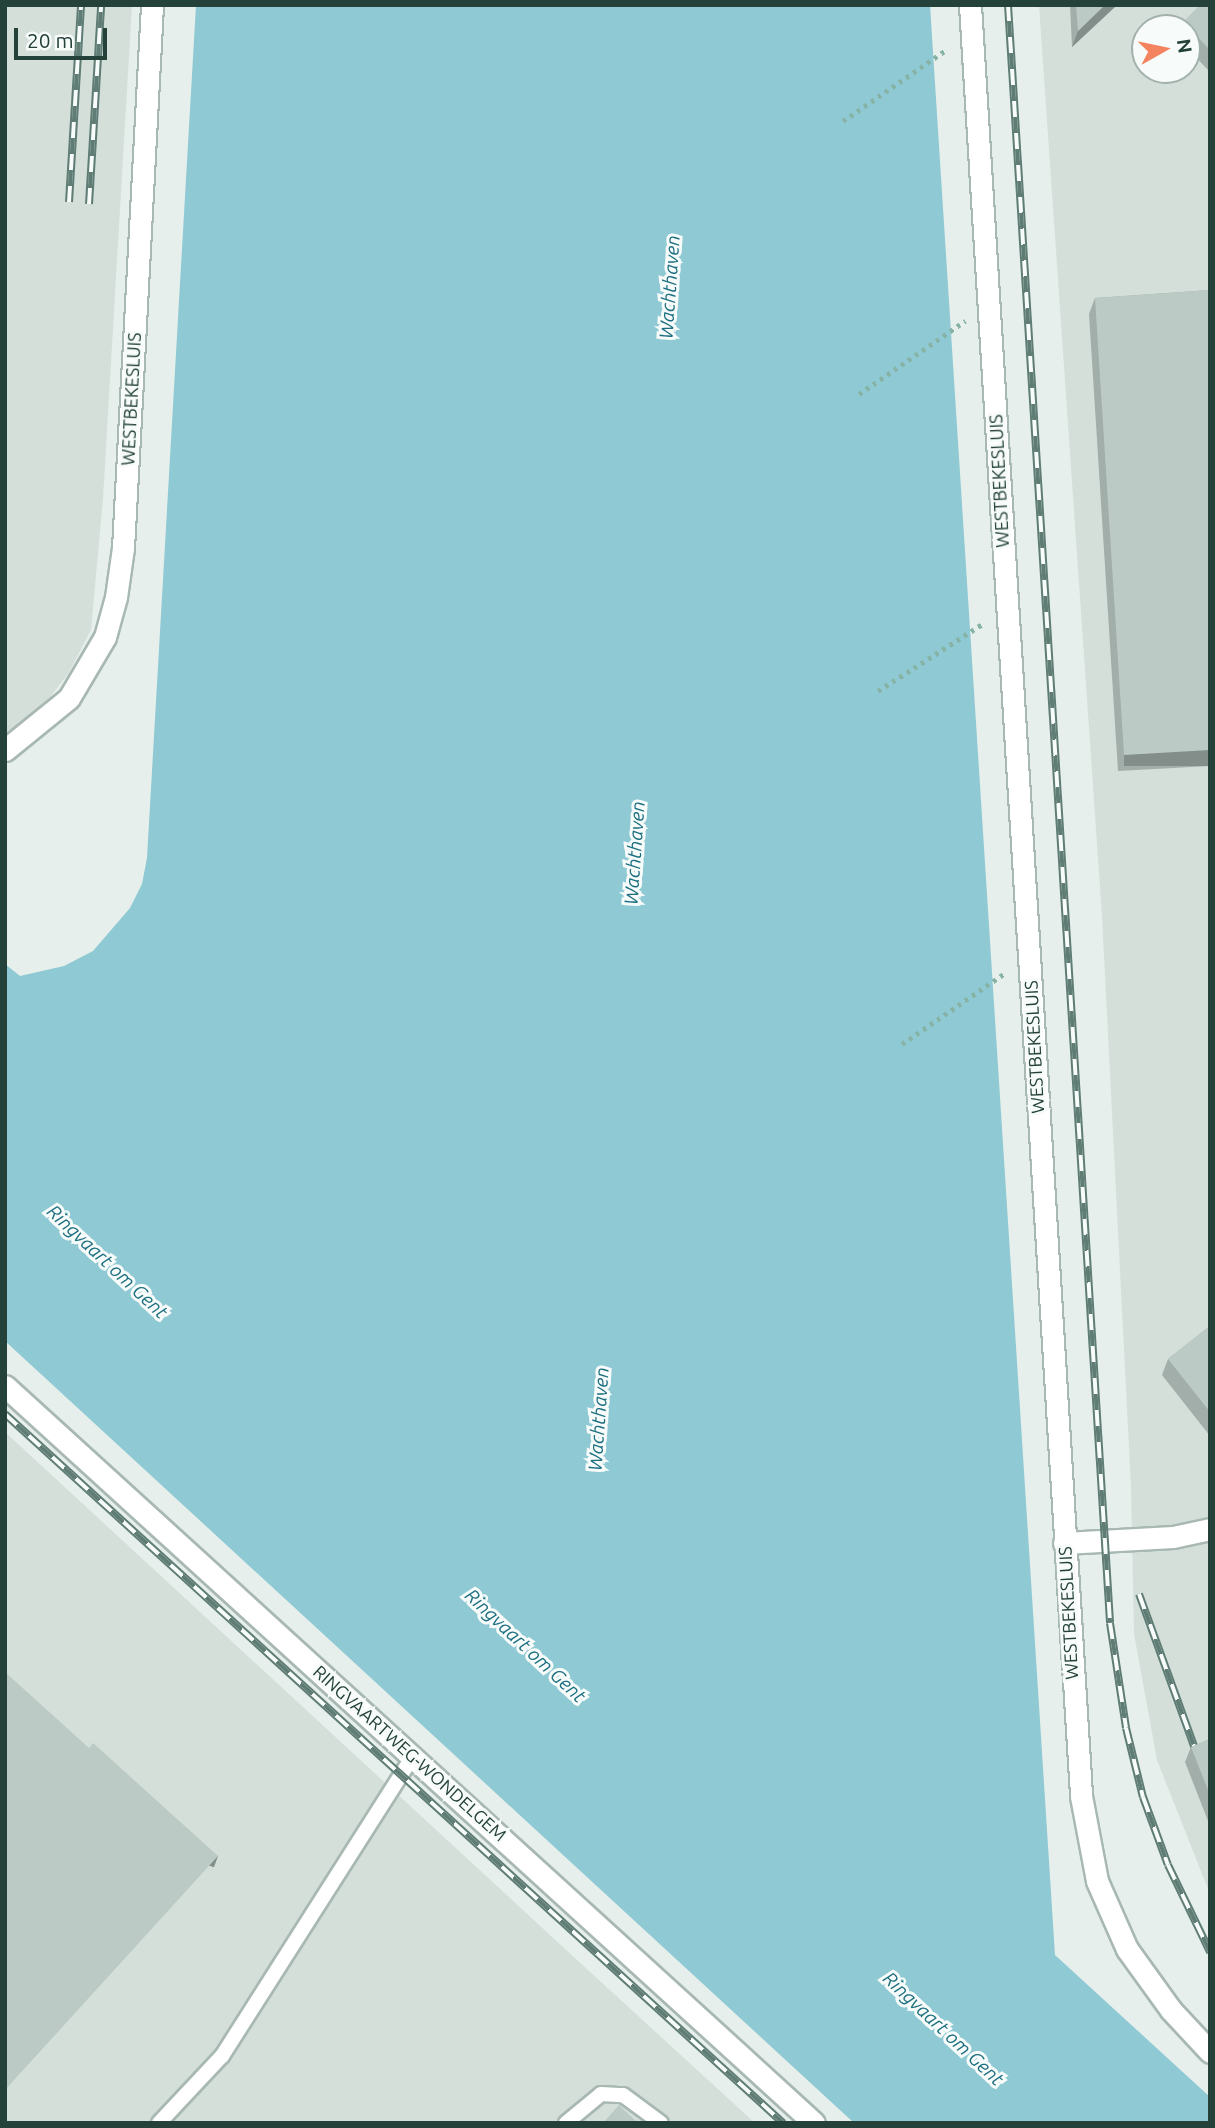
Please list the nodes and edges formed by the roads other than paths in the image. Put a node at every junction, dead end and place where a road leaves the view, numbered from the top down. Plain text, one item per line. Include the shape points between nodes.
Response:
1 (152, 5) edge
2 (970, 5) edge
3 (5, 750) edge
4 (5, 1386) edge
5 (1210, 1529) edge
6 (1064, 1544) junction
7 (413, 1756) junction
8 (1210, 2052) edge
9 (159, 2123) edge
10 (566, 2123) edge
11 (661, 2123) edge
12 (814, 2123) edge

1 - 3 street, WESTBEKESLUIS via 123,548 116,597 105,637 69,698
2 - 6 street, WESTBEKESLUIS
4 - 7 street, RINGVAARTWEG-WONDELGEM
5 - 6 street via 1173,1537
6 - 8 street, WESTBEKESLUIS via 1081,1796 1097,1881 1146,1979
7 - 9 lane via 222,2056
7 - 12 street, RINGVAARTWEG-WONDELGEM
10 - 11 lane via 601,2094 624,2095

